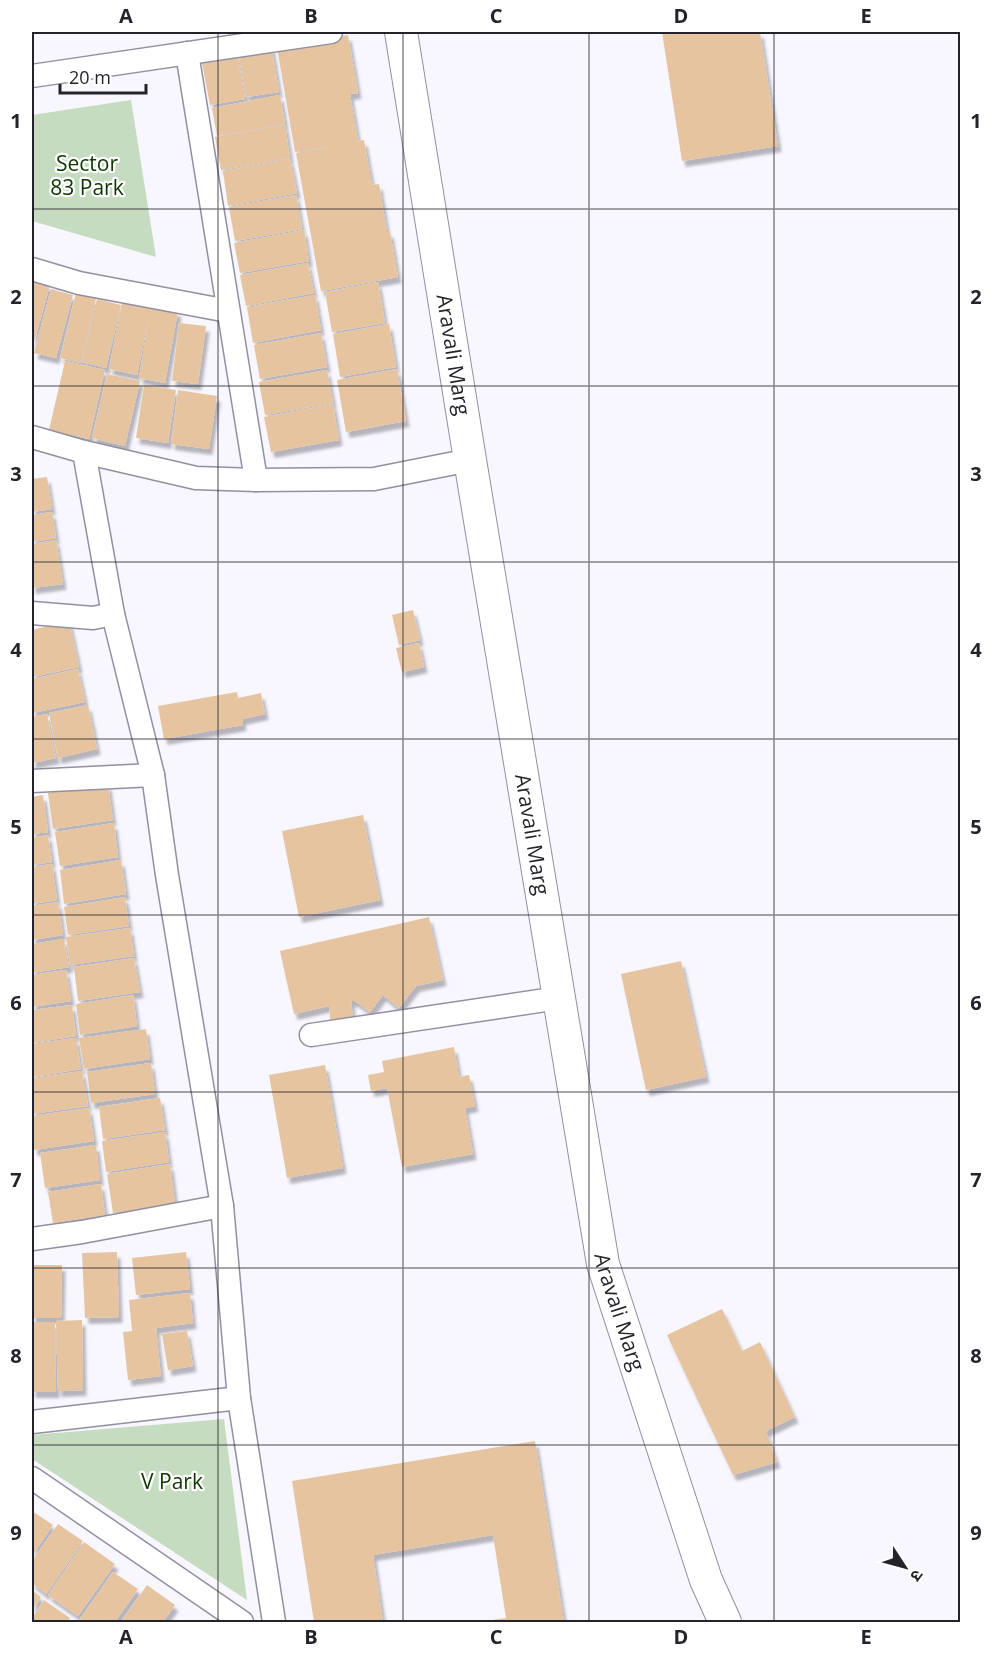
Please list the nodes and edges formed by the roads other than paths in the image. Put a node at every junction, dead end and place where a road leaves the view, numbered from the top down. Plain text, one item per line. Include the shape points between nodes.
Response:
1 (331, 32) edge
2 (401, 32) edge
3 (187, 53) junction
4 (32, 76) edge
5 (32, 269) edge
6 (228, 311) junction
7 (32, 437) edge
8 (84, 452) junction
9 (470, 460) junction
10 (256, 480) junction
11 (32, 613) edge
12 (112, 614) junction
13 (153, 775) junction
14 (32, 781) edge
15 (559, 998) junction
16 (311, 1035) dead end
17 (222, 1206) junction
18 (32, 1239) edge
19 (239, 1398) junction
20 (32, 1422) edge
21 (32, 1478) edge
22 (239, 1622) edge
23 (274, 1623) edge
24 (725, 1623) edge

1 - 3 street
2 - 9 street, Aravali Marg
3 - 4 street
3 - 6 street
5 - 6 street via 79,283
6 - 10 street
7 - 8 street
8 - 10 street via 196,478
8 - 12 street
9 - 10 street via 374,479
9 - 15 street, Aravali Marg
11 - 12 street via 93,618
12 - 13 street
13 - 14 street
13 - 17 street
15 - 16 street
15 - 24 street, Aravali Marg via 603,1264 706,1580
17 - 18 street
17 - 19 street
19 - 20 street
19 - 23 street
21 - 22 street

